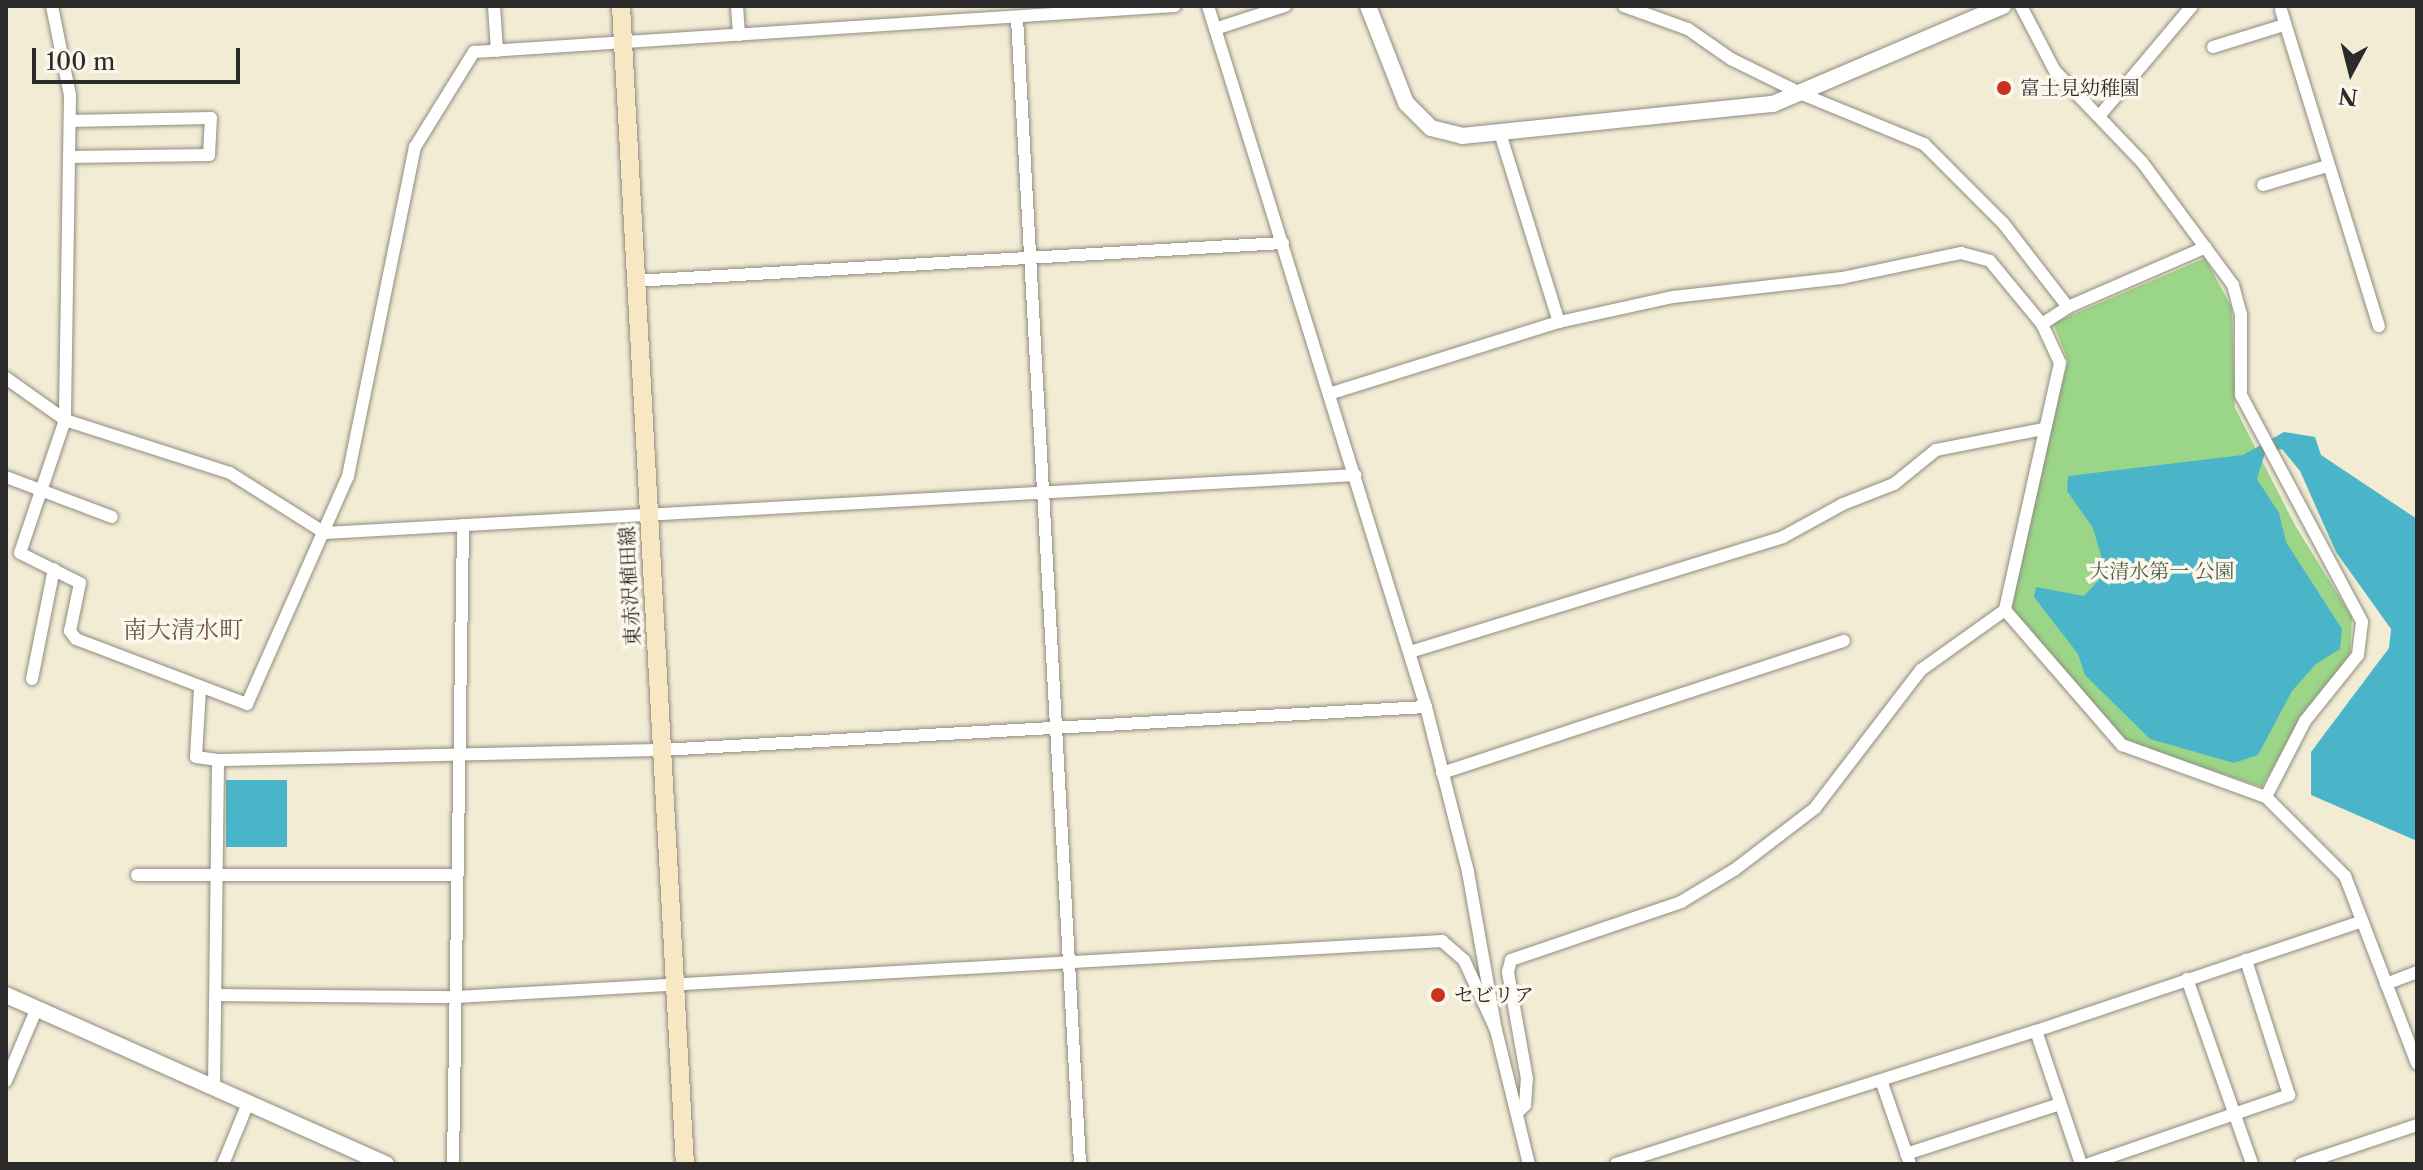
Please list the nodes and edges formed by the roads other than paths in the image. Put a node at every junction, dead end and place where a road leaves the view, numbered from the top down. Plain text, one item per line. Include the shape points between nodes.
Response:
1 (52, 6) edge
2 (494, 6) edge
3 (621, 6) edge
4 (737, 6) edge
5 (1174, 6) edge
6 (1208, 6) edge
7 (1285, 6) edge
8 (1368, 6) edge
9 (1624, 6) edge
10 (2003, 6) edge
11 (2021, 6) edge
12 (2192, 6) edge
13 (2282, 7) edge
14 (1017, 18) junction
15 (2284, 25) junction
16 (1215, 29) junction
17 (739, 35) junction
18 (623, 44) junction
19 (2213, 47) dead end
20 (497, 51) junction
21 (1802, 94) junction
22 (2101, 114) junction
23 (70, 121) junction
24 (1500, 133) junction
25 (70, 157) junction
26 (2327, 166) junction
27 (2263, 185) dead end
28 (1283, 243) junction
29 (2206, 247) junction
30 (1028, 257) junction
31 (635, 281) junction
32 (2068, 307) junction
33 (1559, 322) junction
34 (2042, 324) junction
35 (2379, 326) dead end
36 (6, 378) edge
37 (1332, 393) junction
38 (65, 420) junction
39 (2043, 429) junction
40 (1355, 475) junction
41 (6, 477) edge
42 (40, 490) junction
43 (1042, 495) junction
44 (649, 515) junction
45 (112, 517) dead end
46 (463, 525) junction
47 (325, 533) junction
48 (54, 569) junction
49 (2005, 610) junction
50 (1844, 641) dead end
51 (1410, 652) junction
52 (32, 679) dead end
53 (200, 689) junction
54 (1426, 707) junction
55 (1055, 727) junction
56 (661, 750) junction
57 (457, 755) junction
58 (218, 760) junction
59 (1442, 773) junction
60 (2266, 797) junction
61 (137, 875) dead end
62 (455, 875) junction
63 (217, 876) junction
64 (2362, 921) junction
65 (2246, 960) junction
66 (1068, 963) junction
67 (2417, 972) edge
68 (2187, 979) junction
69 (2386, 984) junction
70 (674, 986) junction
71 (6, 995) edge
72 (216, 995) junction
73 (456, 997) junction
74 (37, 1008) junction
75 (1496, 1030) junction
76 (2036, 1031) junction
77 (2417, 1064) edge
78 (6, 1081) edge
79 (1882, 1083) junction
80 (214, 1088) junction
81 (248, 1103) junction
82 (2060, 1104) junction
83 (1518, 1112) junction
84 (2233, 1114) junction
85 (2417, 1125) edge
86 (1908, 1159) edge
87 (223, 1164) edge
88 (386, 1164) edge
89 (453, 1164) edge
90 (685, 1164) edge
91 (1080, 1164) edge
92 (1529, 1164) edge
93 (1616, 1164) edge
94 (2081, 1164) edge
95 (2089, 1164) edge
96 (2252, 1164) edge
97 (2301, 1164) edge

1 - 23 street via 70,95
2 - 20 street
3 - 18 main road, 東赤沢植田線
4 - 17 street
5 - 14 street
6 - 16 street
7 - 16 street
8 - 24 street via 1416,117 1445,133
9 - 21 street via 1688,29 1731,59
10 - 21 street
11 - 22 street via 2055,71
12 - 22 street
13 - 15 street
14 - 17 street
14 - 30 street
15 - 19 street
15 - 26 street
16 - 28 street
17 - 18 street
18 - 20 street
18 - 31 main road, 東赤沢植田線
20 - 47 street via 474,52 415,147 358,442
21 - 24 street via 1738,111
21 - 32 street via 1924,144 2003,223
22 - 29 street
23 - 25 street
23 - 25 street via 211,118 209,155
24 - 33 street
25 - 38 street
26 - 27 street
26 - 35 street
28 - 30 street
28 - 37 street
29 - 32 street
29 - 60 street via 2233,285 2241,314 2241,395 2362,622 2358,655 2305,721
30 - 31 street
30 - 43 street
31 - 44 main road, 東赤沢植田線
32 - 34 street
33 - 34 street via 1673,297 1842,278 1961,253 1990,261
33 - 37 street
34 - 39 street via 2060,363
36 - 38 street
37 - 40 street
38 - 42 street
38 - 47 street via 230,473
39 - 49 street
39 - 51 street via 1936,450 1894,484 1783,537
40 - 43 street
40 - 51 street
41 - 42 street
42 - 45 street
42 - 48 street via 20,553
43 - 44 street
43 - 55 street
44 - 46 street
44 - 56 main road, 東赤沢植田線
46 - 47 street
46 - 57 street
47 - 53 street via 247,704
48 - 52 street
48 - 53 street via 80,583 70,631 76,639
49 - 60 street via 2122,745
49 - 83 street via 1921,670 1815,808 1734,870 1681,902 1511,960 1508,972 1527,1079 1525,1105
50 - 59 street
51 - 54 street
53 - 58 street via 196,757
54 - 55 street
54 - 59 street
55 - 56 street
55 - 66 street
56 - 57 street
56 - 70 main road, 東赤沢植田線
57 - 58 street
57 - 62 street
58 - 63 street
59 - 75 street via 1468,872
60 - 64 street via 2345,876
61 - 63 street
62 - 63 street
62 - 73 street
63 - 72 street
64 - 65 street
64 - 69 street
65 - 68 street
65 - 84 street via 2289,1095
66 - 70 street
66 - 75 street via 1442,941 1464,960
66 - 91 street
67 - 69 street
68 - 76 street
68 - 84 street
69 - 77 street
70 - 73 street
70 - 90 main road, 東赤沢植田線
71 - 74 street
72 - 73 street
72 - 80 street
73 - 89 street
74 - 78 street
74 - 80 street
75 - 83 street
76 - 79 street
76 - 82 street
79 - 86 street
79 - 93 street
80 - 81 street
81 - 87 street
81 - 88 street
82 - 86 street
82 - 94 street
83 - 92 street
84 - 95 street
84 - 96 street
85 - 97 street

